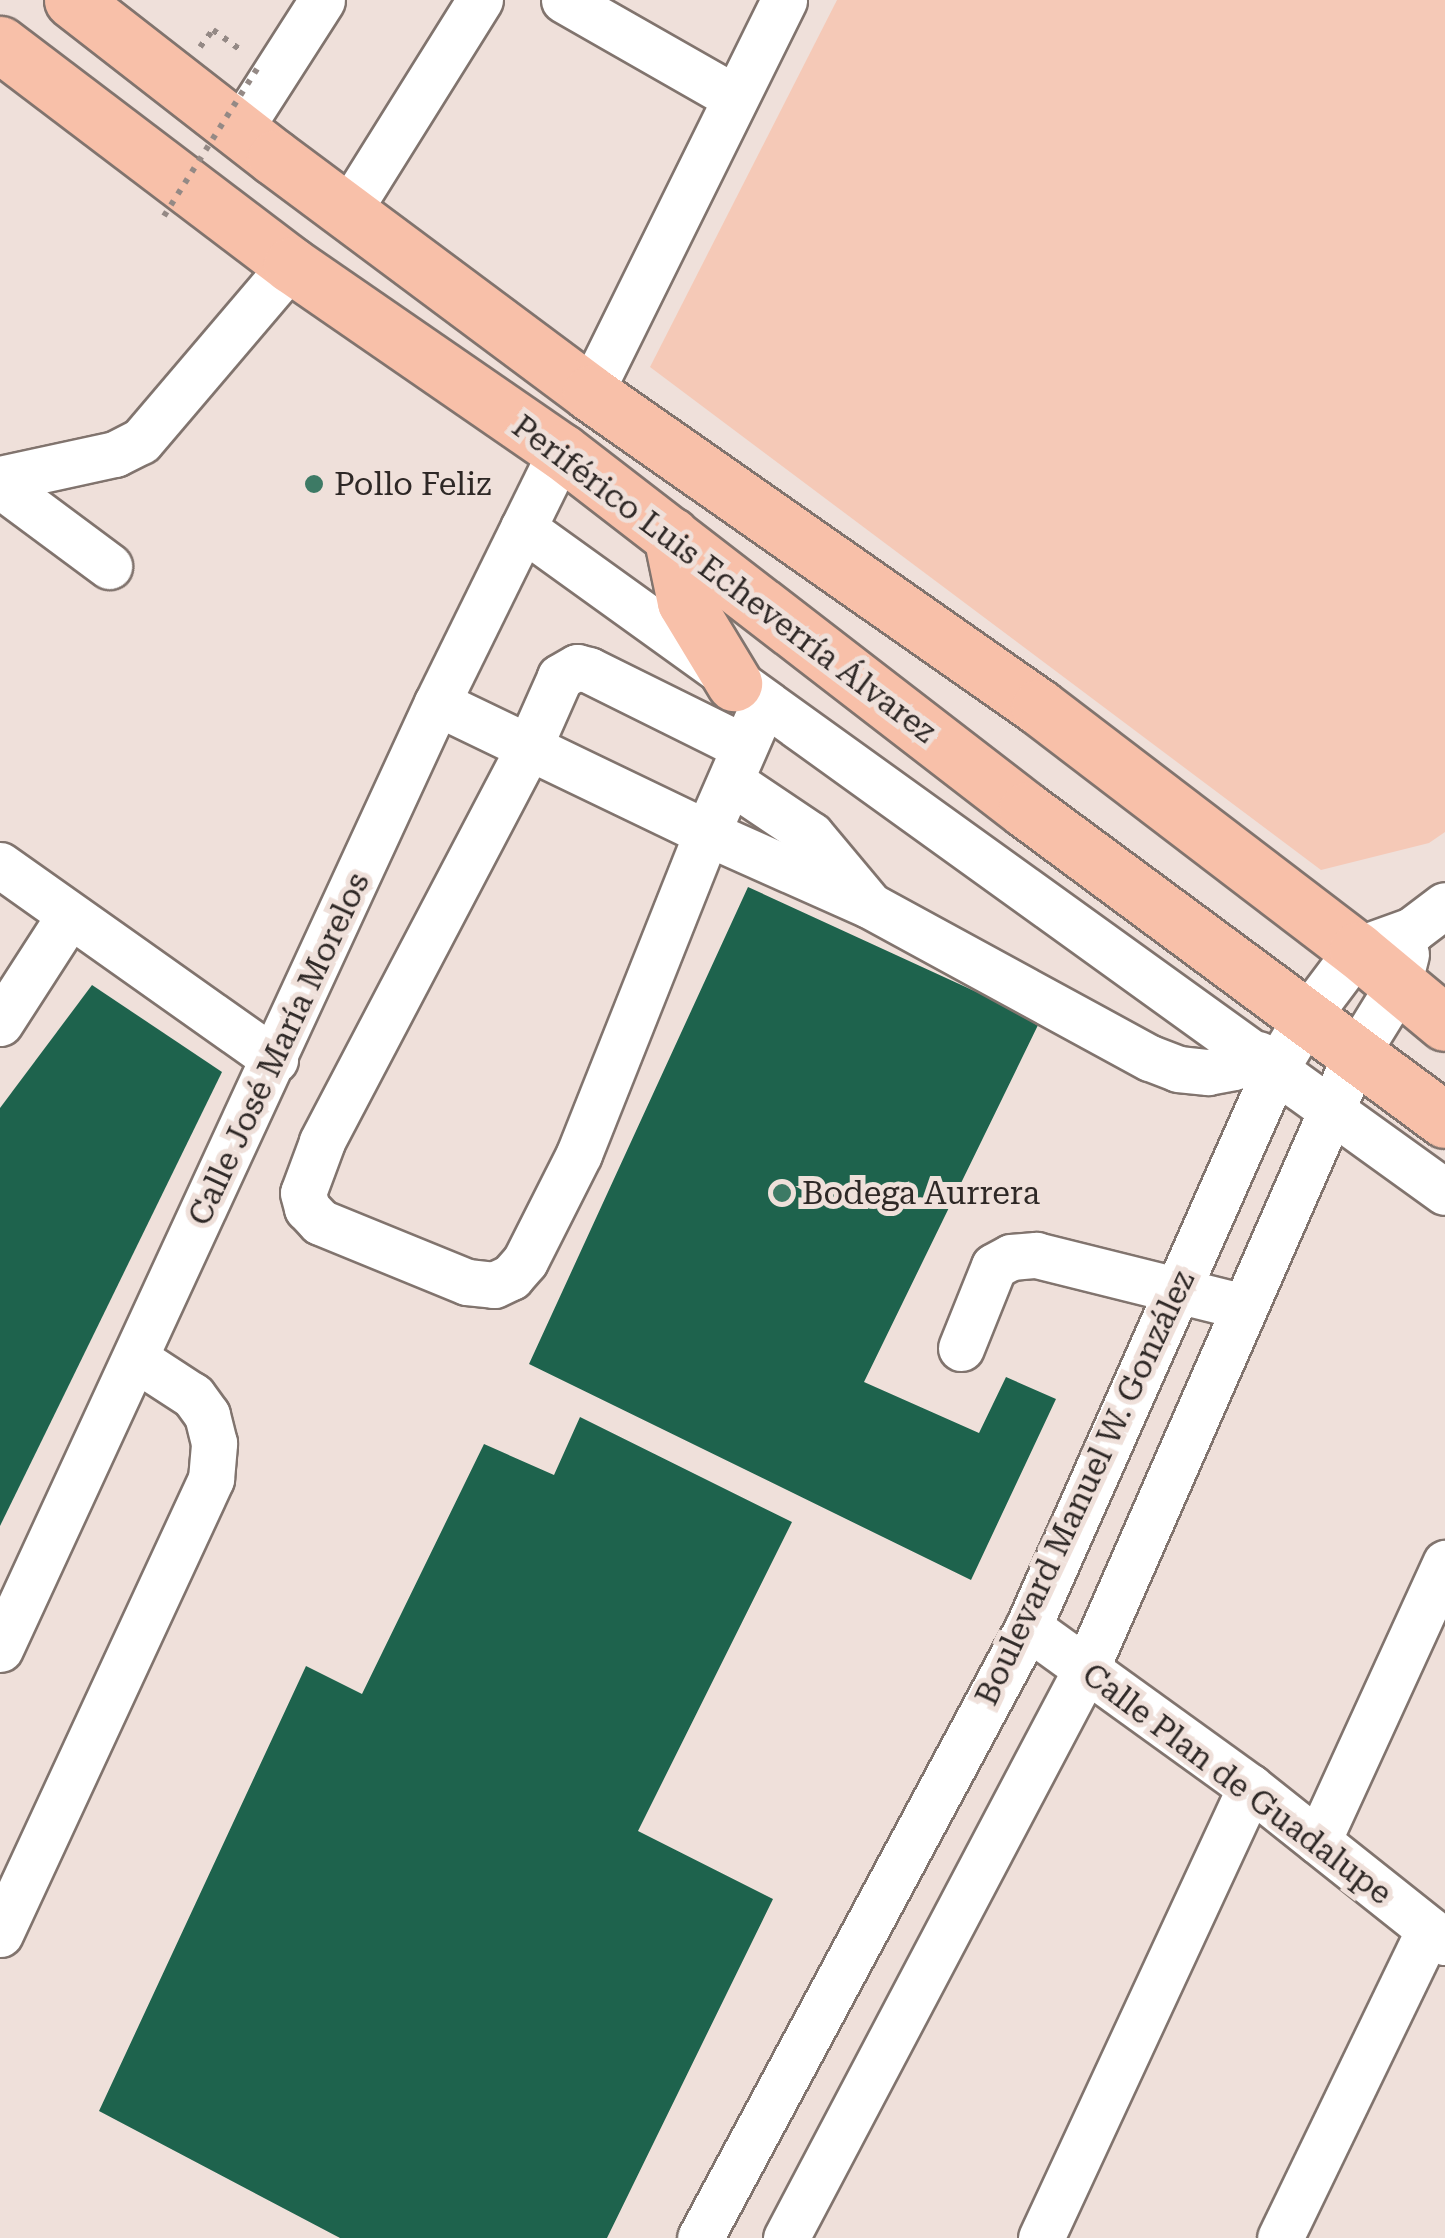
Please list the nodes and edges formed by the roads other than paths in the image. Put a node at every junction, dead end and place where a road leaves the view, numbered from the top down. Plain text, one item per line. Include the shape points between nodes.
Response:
1 (322, 0) edge
2 (480, 0) edge
3 (564, 0) edge
4 (784, 0) edge
5 (76, 1) edge
6 (0, 44) edge
7 (734, 98) junction
8 (239, 130) junction
9 (348, 211) junction
10 (291, 264) junction
11 (510, 334) junction
12 (590, 393) junction
13 (560, 451) junction
14 (0, 482) edge
15 (523, 528) junction
16 (671, 535) junction
17 (109, 566) dead end
18 (749, 694) junction
19 (437, 703) junction
20 (530, 747) junction
21 (738, 764) junction
22 (707, 833) junction
23 (0, 865) edge
24 (870, 904) junction
25 (69, 916) junction
26 (1429, 917) edge
27 (1357, 950) junction
28 (1398, 986) junction
29 (1306, 1018) junction
30 (0, 1022) edge
31 (1445, 1023) edge
32 (1356, 1054) junction
33 (275, 1060) junction
34 (1268, 1061) junction
35 (1332, 1108) junction
36 (1445, 1120) edge
37 (1445, 1192) edge
38 (1178, 1288) junction
39 (1244, 1307) junction
40 (961, 1348) dead end
41 (136, 1358) junction
42 (1445, 1563) edge
43 (1028, 1628) junction
44 (0, 1649) edge
45 (1086, 1669) junction
46 (1250, 1787) junction
47 (1318, 1841) junction
48 (0, 1934) edge
49 (1437, 1936) edge
50 (700, 2238) edge
51 (786, 2238) edge
52 (1041, 2238) edge
53 (1280, 2238) edge

1 - 8 street
2 - 9 street
3 - 7 street
4 - 7 street
5 - 8 main road, Periférico Luis Echeverría Álvarez
6 - 10 main road, Periférico Luis Echeverría Álvarez
7 - 12 street
8 - 9 main road, Periférico Luis Echeverría Álvarez
9 - 11 main road, Periférico Luis Echeverría Álvarez
10 - 11 main road via 312,250 344,256 440,317
10 - 13 main road, Periférico Luis Echeverría Álvarez
10 - 14 street via 141,441
11 - 12 main road, Periférico Luis Echeverría Álvarez
12 - 27 main road, Periférico Luis Echeverría Álvarez via 1039,707
13 - 15 street, Calle José María Morelos
13 - 16 main road, Periférico Luis Echeverría Álvarez
14 - 17 street
15 - 18 street
15 - 19 street, Calle José María Morelos
16 - 18 main road via 686,602
16 - 29 main road, Periférico Luis Echeverría Álvarez
18 - 21 street
18 - 34 street
19 - 20 street
19 - 33 street, Calle José María Morelos
20 - 21 street via 560,677 577,667
20 - 22 street
20 - 22 street via 322,1142 302,1193 320,1222 468,1282 494,1285 511,1277 579,1154
21 - 22 street
21 - 24 street via 811,834
22 - 24 street
23 - 25 street
24 - 34 street via 1178,1069 1208,1072
25 - 30 street
25 - 33 street
26 - 27 street
26 - 28 street, Boulevard Manuel W. González
27 - 28 main road, Periférico Luis Echeverría Álvarez
27 - 29 street, Boulevard Manuel W. González
28 - 31 main road, Periférico Luis Echeverría Álvarez
28 - 32 street, Boulevard Manuel W. González
29 - 32 main road, Periférico Luis Echeverría Álvarez
29 - 34 street, Boulevard Manuel W. González
32 - 35 street, Boulevard Manuel W. González
32 - 36 main road, Periférico Luis Echeverría Álvarez
33 - 41 street, Calle José María Morelos
34 - 35 street
34 - 38 street, Boulevard Manuel W. González
35 - 37 street
35 - 39 street, Boulevard Manuel W. González
38 - 39 street
38 - 40 street via 1036,1256 1011,1257 994,1266
38 - 43 street, Boulevard Manuel W. González
39 - 45 street, Boulevard Manuel W. González
41 - 44 street, Calle José María Morelos
41 - 48 street via 194,1396 208,1416 211,1479
42 - 47 street
43 - 45 street, Calle Plan de Guadalupe
43 - 50 street, Boulevard Manuel W. González
45 - 46 street, Calle Plan de Guadalupe
45 - 51 street, Boulevard Manuel W. González
46 - 47 street, Calle Plan de Guadalupe
46 - 52 street
47 - 49 street, Calle Plan de Guadalupe
49 - 53 street

